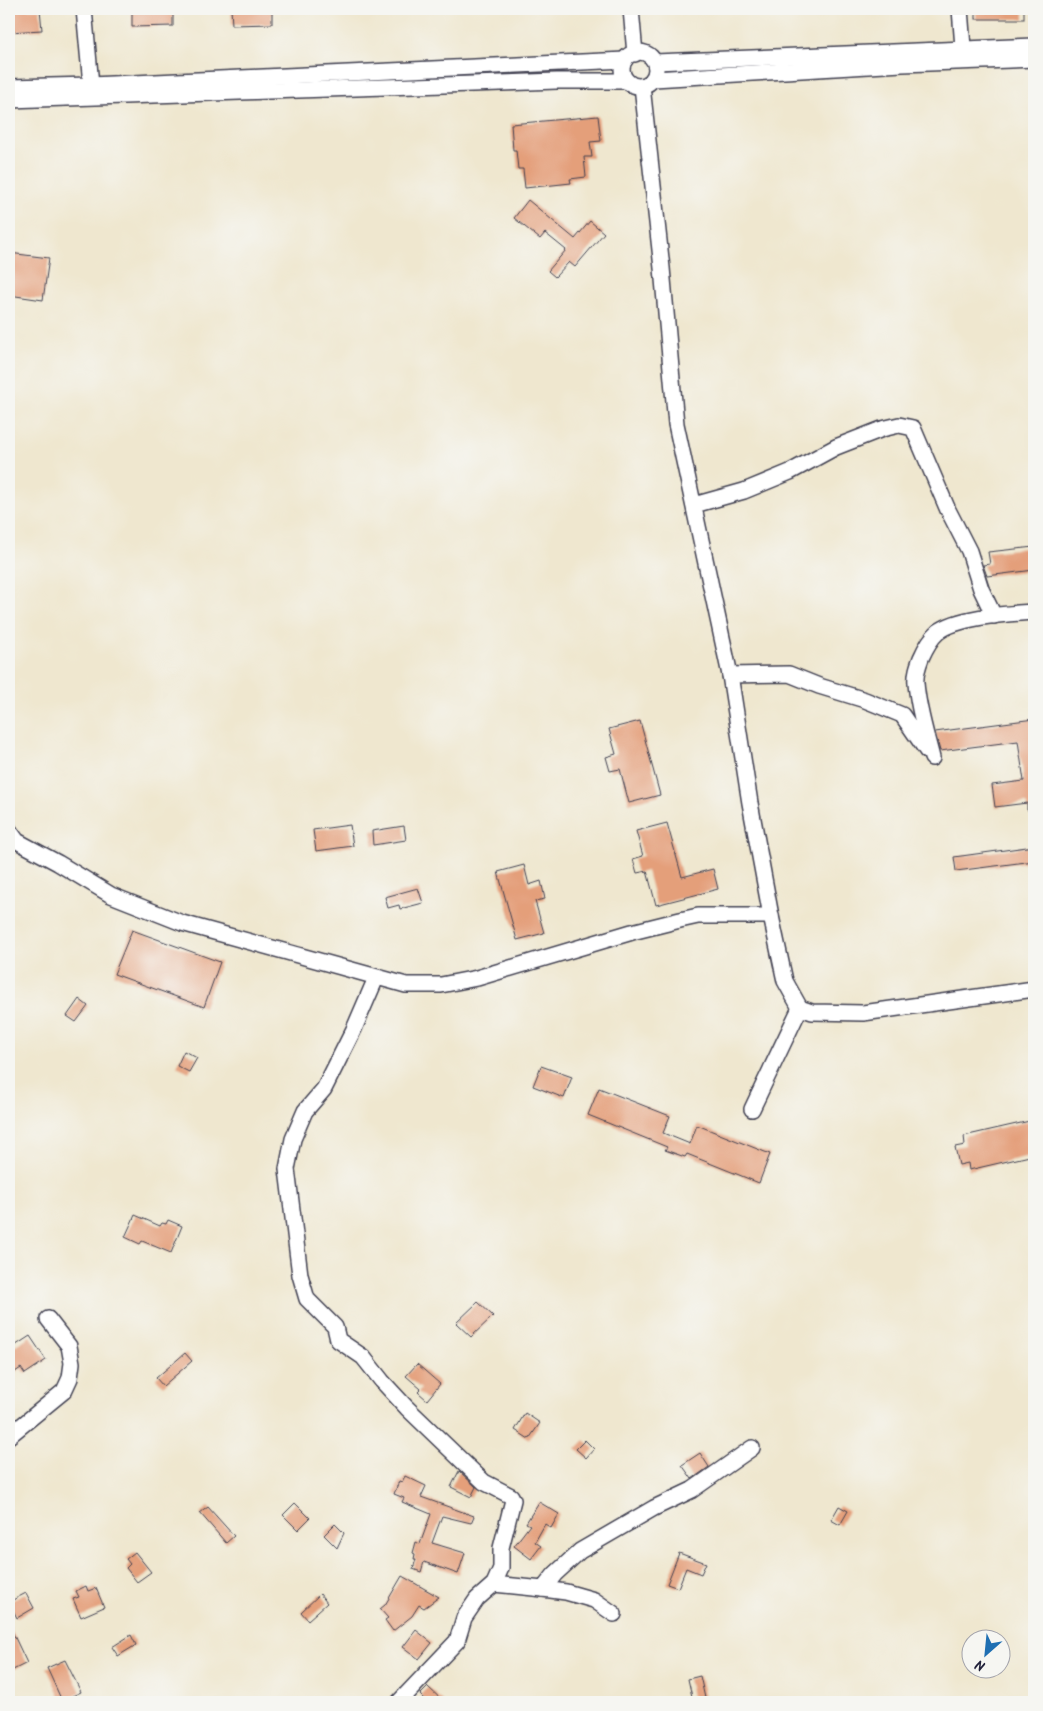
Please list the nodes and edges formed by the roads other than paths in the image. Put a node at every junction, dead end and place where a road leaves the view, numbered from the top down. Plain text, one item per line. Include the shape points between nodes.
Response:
1 (84, 9) edge
2 (631, 9) edge
3 (960, 9) edge
4 (1034, 46) edge
5 (964, 56) junction
6 (630, 57) junction
7 (1034, 59) edge
8 (655, 62) junction
9 (627, 81) junction
10 (648, 82) junction
11 (91, 85) junction
12 (9, 87) edge
13 (9, 100) edge
14 (694, 505) junction
15 (1034, 612) edge
16 (994, 616) junction
17 (730, 675) junction
18 (9, 830) edge
19 (771, 916) junction
20 (376, 978) junction
21 (1034, 990) edge
22 (800, 1008) junction
23 (752, 1109) dead end
24 (48, 1320) dead end
25 (9, 1436) edge
26 (752, 1448) dead end
27 (494, 1584) junction
28 (543, 1589) junction
29 (614, 1614) dead end
30 (399, 1702) edge

1 - 11 street
2 - 6 street
3 - 5 street
4 - 5 street
5 - 7 street
5 - 8 street
5 - 10 street
6 - 8 street via 643,52
6 - 9 street via 622,70
6 - 11 street
8 - 10 street via 656,70
9 - 10 street via 636,86
9 - 13 street
10 - 14 street via 676,424
11 - 12 street
14 - 16 street via 744,491 790,472 836,446 882,429 900,424 913,428
14 - 17 street
15 - 16 street
16 - 17 street via 952,625 938,632 928,643 917,667 915,682 932,758 902,715 789,674
17 - 19 street
18 - 20 street via 17,841 110,895 182,924
19 - 20 street via 698,916 477,978 441,985 406,985
19 - 22 street via 785,981
20 - 27 street via 324,1089 305,1111 294,1139 287,1169 300,1275 307,1299 335,1327 338,1340 363,1357 407,1408 484,1482 511,1496 513,1500 500,1548 500,1568
21 - 22 street via 857,1014 812,1012
22 - 23 street
24 - 25 street via 69,1346 70,1378 64,1390
26 - 28 street via 692,1490 580,1551
27 - 28 street
27 - 30 street via 477,1599 464,1618 457,1641
28 - 29 street via 594,1600

